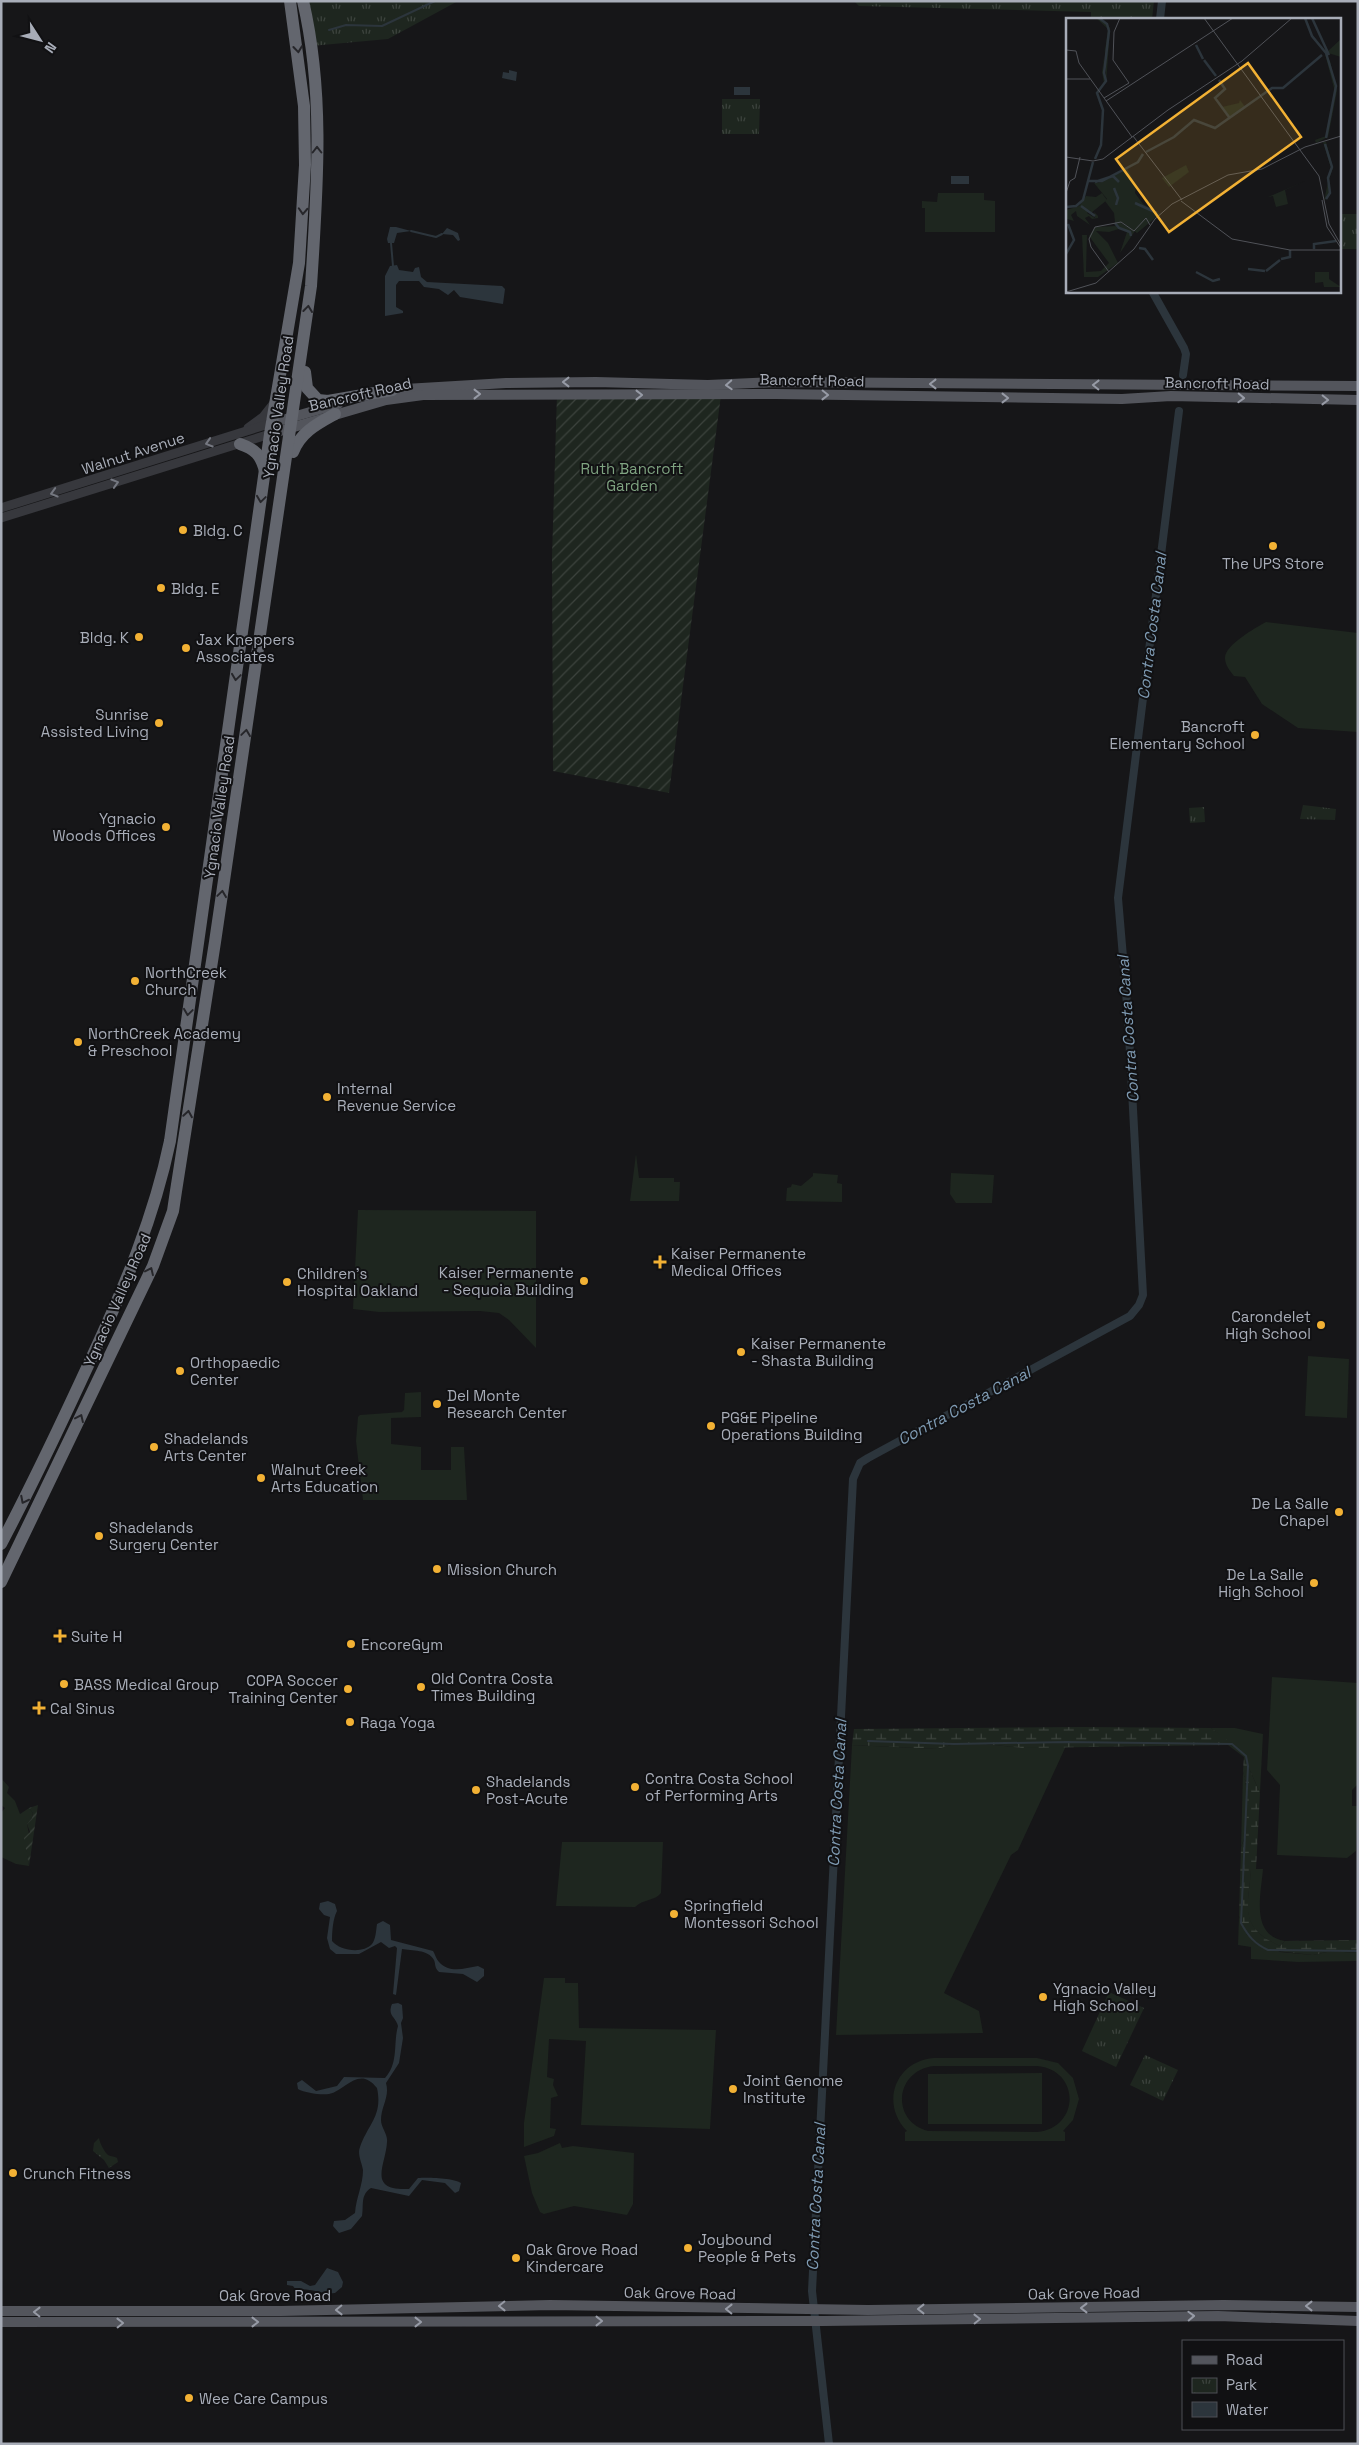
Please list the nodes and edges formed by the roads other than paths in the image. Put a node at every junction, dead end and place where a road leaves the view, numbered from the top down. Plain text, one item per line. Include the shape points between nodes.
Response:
1 (290, 1) edge
2 (299, 1) edge
3 (303, 1) edge
4 (306, 14) junction
5 (305, 331) junction
6 (1144, 385) junction
7 (1358, 386) edge
8 (392, 390) junction
9 (1122, 399) junction
10 (1358, 400) edge
11 (276, 401) junction
12 (335, 414) junction
13 (293, 422) junction
14 (271, 428) junction
15 (240, 439) junction
16 (265, 471) junction
17 (282, 491) junction
18 (1, 508) edge
19 (1, 518) edge
20 (1, 1544) edge
21 (1, 1582) edge
22 (1358, 2307) edge
23 (795, 2309) junction
24 (1, 2311) edge
25 (756, 2321) junction
26 (1358, 2321) edge
27 (1, 2322) edge

1 -> 11 highway, Ygnacio Valley Road via 304,106 305,165 299,263
2 - 4 highway
3 - 4 highway, Ygnacio Valley Road
5 -> 4 highway, Ygnacio Valley Road via 316,212 318,135
5 - 8 highway via 304,380 309,392 318,400
5 - 13 highway, Ygnacio Valley Road
6 - 7 main road, Bancroft Road
6 -> 8 main road, Bancroft Road via 550,382
6 - 9 main road via 1125,391
8 - 13 main road, Bancroft Road
9 -> 10 main road, Bancroft Road via 1171,396
12 -> 9 main road, Bancroft Road via 386,400 423,395 776,394
11 - 14 highway, Ygnacio Valley Road
11 - 15 street
12 - 13 main road, Bancroft Road
12 - 17 highway via 312,427 298,440
13 - 14 main road, Bancroft Road
13 - 17 highway, Ygnacio Valley Road
14 - 15 street, Walnut Avenue
14 - 16 highway, Ygnacio Valley Road
15 - 16 highway via 262,459
15 -> 18 street, Walnut Avenue
19 -> 15 street, Walnut Avenue
16 -> 20 highway, Ygnacio Valley Road via 164,1173 145,1236 113,1311 46,1457
21 -> 17 highway, Ygnacio Valley Road via 153,1266 172,1211
22 -> 23 main road, Oak Grove Road
23 -> 24 main road, Oak Grove Road via 550,2305 280,2311
23 - 25 main road via 792,2313 764,2314
25 -> 26 main road, Oak Grove Road via 1218,2316
27 -> 25 main road, Oak Grove Road

